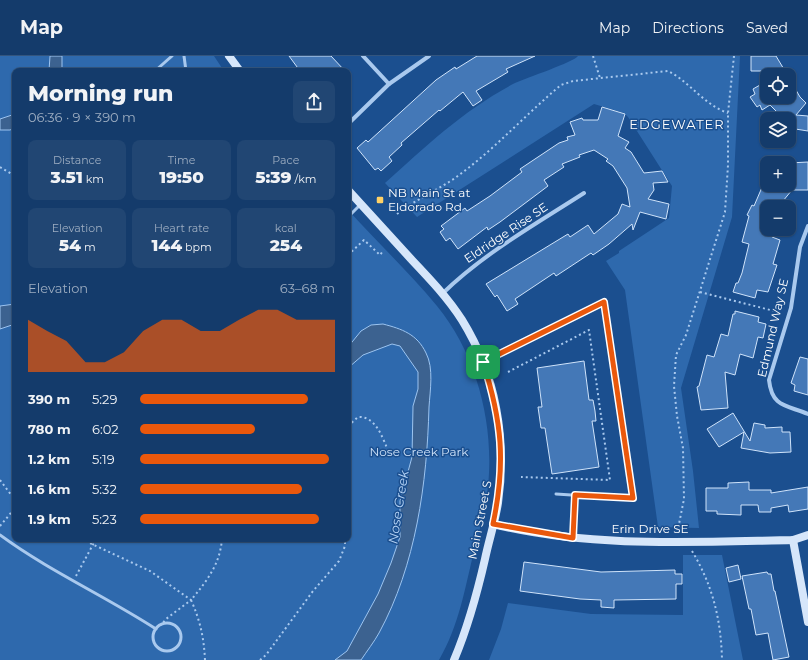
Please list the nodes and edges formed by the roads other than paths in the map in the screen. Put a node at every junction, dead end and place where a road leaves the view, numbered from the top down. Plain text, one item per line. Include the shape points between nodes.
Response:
1 (172, 56) edge
2 (184, 56) edge
3 (229, 56) edge
4 (363, 56) edge
5 (429, 56) edge
6 (158, 68) edge
7 (186, 68) edge
8 (238, 68) edge
9 (389, 84) junction
10 (351, 121) edge
11 (584, 192) dead end
12 (351, 193) edge
13 (361, 204) junction
14 (351, 214) edge
15 (808, 226) edge
16 (442, 294) junction
17 (483, 362) junction
18 (808, 414) edge
19 (556, 494) dead end
20 (575, 495) junction
21 (493, 524) junction
22 (0, 535) edge
23 (808, 535) edge
24 (573, 538) junction
25 (793, 540) junction
26 (808, 619) edge
27 (156, 628) junction
28 (454, 660) edge

1 - 6 lane
2 - 7 lane
3 - 8 main road
4 - 9 street
5 - 9 street
9 - 10 street
11 - 16 street, Eldridge Rise SE via 491,253
12 - 13 main road, Main Street S
13 - 14 lane
13 - 16 main road, Main Street S
15 - 18 street, Edmund Way SE via 800,247 789,315 769,380 770,389 777,402
16 - 17 main road, Main Street S via 462,319
17 - 20 lane via 604,302 633,498
17 - 21 main road, Main Street S via 494,395 500,428 501,472
19 - 20 lane
20 - 24 lane
21 - 24 main road, Erin Drive SE
21 - 28 main road, Main Street S via 466,631
22 - 27 lane via 28,555
23 - 25 main road, Erin Drive SE
24 - 25 main road, Erin Drive SE via 614,541
25 - 26 main road
27 - 27 lane via 154,638 157,647 166,651 175,649 181,640 178,629 171,624

